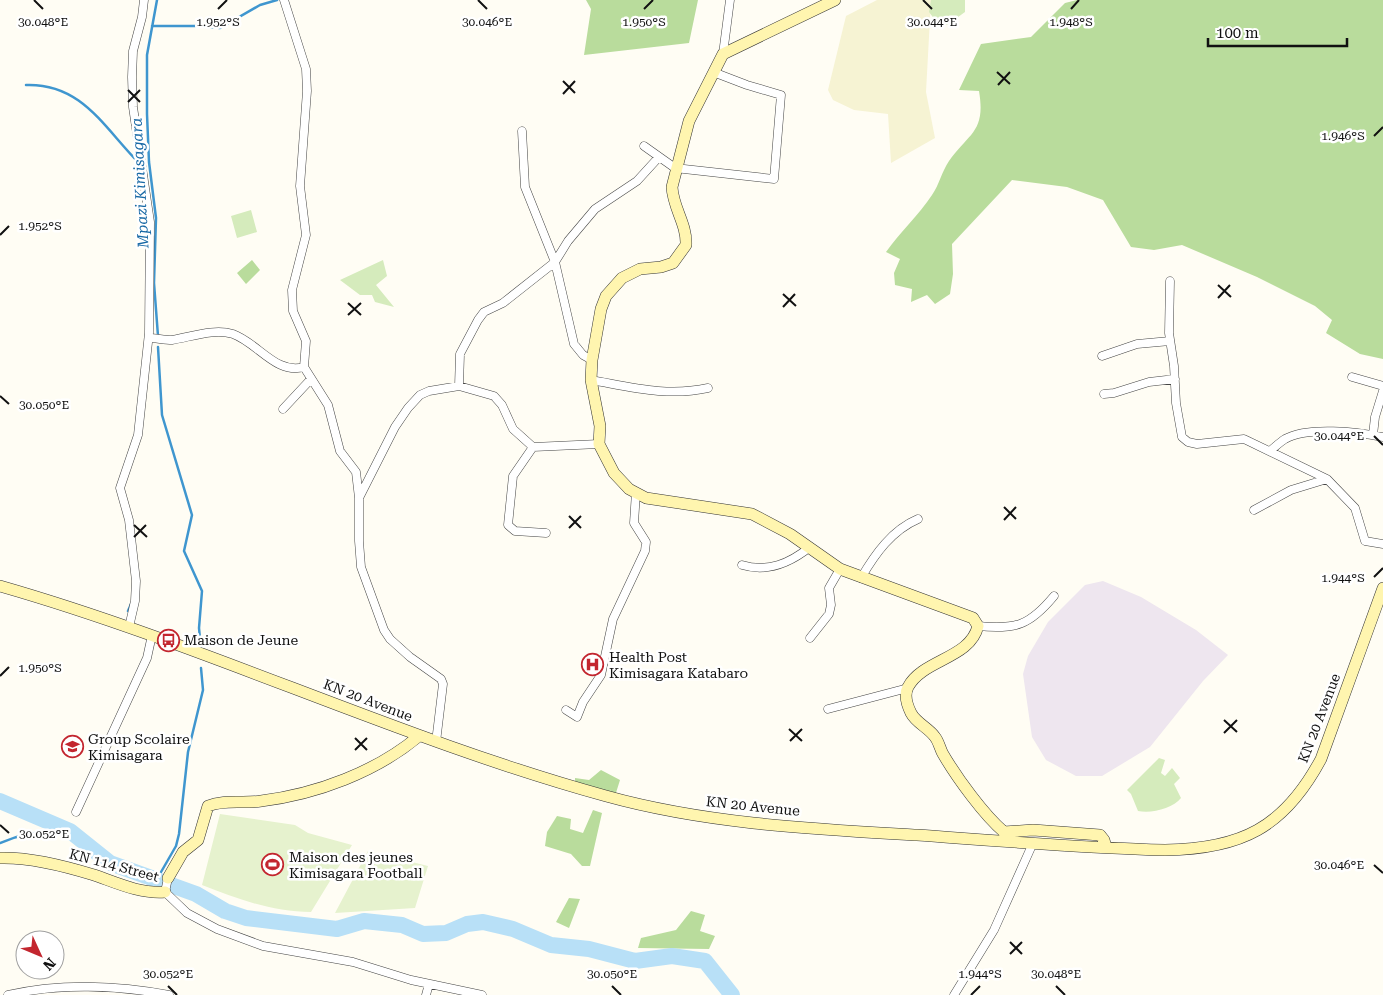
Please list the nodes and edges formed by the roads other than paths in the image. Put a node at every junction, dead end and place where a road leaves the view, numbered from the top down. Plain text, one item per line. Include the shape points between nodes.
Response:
1 (144, 0) edge
2 (284, 0) edge
3 (730, 0) edge
4 (835, 0) edge
5 (723, 54) junction
6 (713, 72) junction
7 (522, 131) dead end
8 (644, 146) dead end
9 (658, 158) junction
10 (676, 168) junction
11 (555, 262) junction
12 (1170, 281) dead end
13 (148, 338) junction
14 (1170, 341) junction
15 (1102, 356) dead end
16 (592, 360) junction
17 (304, 366) junction
18 (1352, 378) dead end
19 (311, 379) junction
20 (1175, 379) junction
21 (591, 380) junction
22 (459, 386) junction
23 (1383, 386) edge
24 (708, 388) dead end
25 (1383, 391) edge
26 (1104, 394) dead end
27 (284, 409) dead end
28 (1373, 435) junction
29 (1383, 437) edge
30 (599, 444) junction
31 (533, 447) junction
32 (1270, 452) junction
33 (1327, 479) junction
34 (636, 492) junction
35 (359, 498) junction
36 (1254, 510) dead end
37 (918, 519) dead end
38 (546, 533) dead end
39 (1383, 544) edge
40 (810, 547) junction
41 (742, 565) dead end
42 (840, 569) junction
43 (861, 578) junction
44 (0, 586) edge
45 (1383, 588) edge
46 (1054, 596) dead end
47 (978, 626) junction
48 (129, 627) junction
49 (152, 635) junction
50 (810, 638) dead end
51 (908, 688) junction
52 (828, 709) dead end
53 (566, 710) dead end
54 (419, 736) junction
55 (436, 742) junction
56 (76, 812) dead end
57 (1033, 843) junction
58 (1106, 847) junction
59 (0, 858) edge
60 (168, 878) joint
61 (165, 892) junction
62 (429, 984) junction
63 (8, 995) edge
64 (169, 995) edge
65 (426, 995) edge
66 (482, 995) edge
67 (954, 995) edge

1 - 13 street via 133,51 132,77 133,107 150,222
2 - 17 street via 306,70 300,186 306,235 292,290 293,311 306,342
3 - 5 street
4 - 5 street
5 - 6 street
6 - 10 street via 689,121
6 - 10 street via 781,94 774,179
7 - 11 street via 528,196
8 - 9 street
9 - 10 street
9 - 11 street via 637,181 594,209
10 - 16 street via 672,196 685,227 686,246 673,263 635,271 622,278 606,296
11 - 16 street via 574,344
11 - 22 street via 503,303 484,312 460,354
12 - 14 street
13 - 17 street via 170,340 231,333 276,363 294,370
13 - 48 street via 138,435 120,488 129,520 136,581 136,601
14 - 15 street via 1137,344
14 - 20 street
16 - 21 street
17 - 19 street
18 - 23 street
19 - 27 street
19 - 35 street via 328,404 340,451 356,472
20 - 26 street
20 - 32 street via 1178,426 1188,442 1244,439
21 - 24 street via 675,394
21 - 30 street via 600,426
22 - 31 street via 498,399 513,429
22 - 35 street via 429,391 420,395 408,408
25 - 28 street
28 - 29 street
28 - 32 street via 1338,432 1294,435
30 - 31 street
30 - 34 street via 614,473
31 - 38 street via 513,476 508,525 515,531
32 - 33 street
33 - 36 street via 1291,490
33 - 39 street via 1355,508 1365,542
34 - 40 street via 658,500 752,514
34 - 53 street via 634,523 646,542 645,552 614,619 601,675 578,716
35 - 55 street via 361,567 384,630 401,649 438,676 443,684
37 - 43 street via 883,545
40 - 41 street via 776,566
40 - 42 street
42 - 43 street
42 - 50 street via 829,588 829,614
43 - 47 street via 962,612 973,618
44 - 48 street, KN 20 Avenue
45 - 58 street, KN 20 Avenue via 1321,759 1309,780 1275,819 1240,839 1201,849
46 - 47 street via 1043,609 1019,626
47 - 51 street via 976,636 917,677
48 - 49 street, KN 20 Avenue
49 - 54 street, KN 20 Avenue
49 - 56 street via 147,658
51 - 52 street
51 - 58 street via 906,697 912,715 935,736 953,770 1004,832 1033,830 1100,835
54 - 55 street, KN 20 Avenue
54 - 60 street, KN 114 Street via 385,760 339,782 260,802 208,806 198,840 183,852
55 - 57 street, KN 20 Avenue via 608,797 695,816
57 - 58 street, KN 20 Avenue
57 - 67 street via 994,930
59 - 61 street, KN 114 Street via 59,866 123,886
60 - 61 street, KN 114 Street
61 - 62 street via 187,913 263,946 353,962
62 - 65 street
62 - 66 street
63 - 64 street via 86,987

